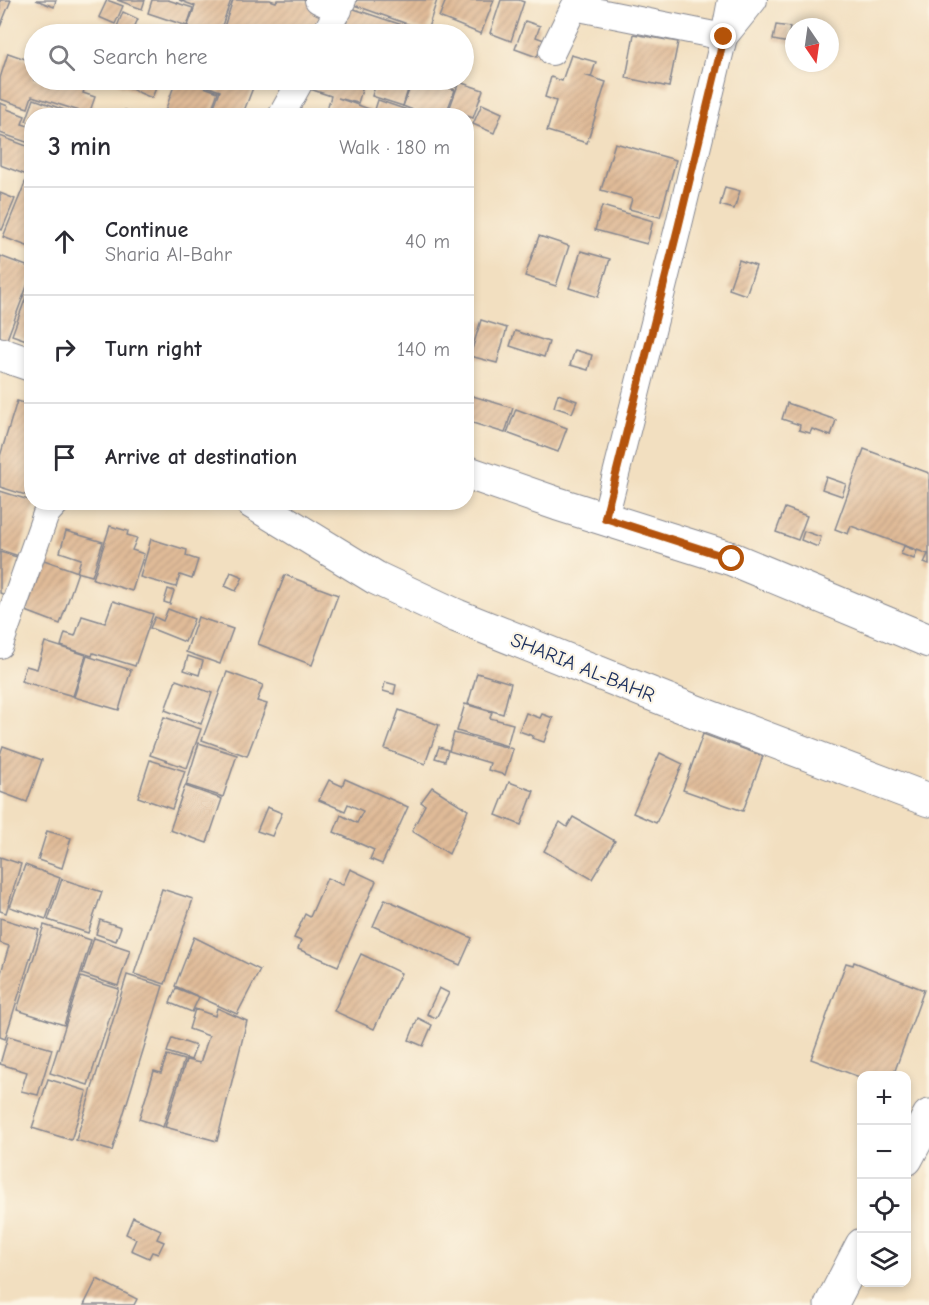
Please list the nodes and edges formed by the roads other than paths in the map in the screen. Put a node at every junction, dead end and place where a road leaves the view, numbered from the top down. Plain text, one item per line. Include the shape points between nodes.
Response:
1 (731, 0) edge
2 (754, 0) edge
3 (333, 3) edge
4 (328, 24) edge
5 (724, 37) junction
6 (552, 52) dead end
7 (295, 90) edge
8 (285, 108) edge
9 (0, 354) edge
10 (24, 362) edge
11 (474, 474) edge
12 (50, 510) edge
13 (265, 510) edge
14 (605, 518) junction
15 (929, 641) edge
16 (0, 645) edge
17 (929, 800) edge
18 (929, 1116) edge
19 (911, 1150) edge
20 (857, 1253) edge
21 (831, 1305) edge

1 - 5 street
2 - 5 street
3 - 4 street
5 - 6 street via 574,7
5 - 14 street
7 - 8 street
9 - 10 main road
11 - 14 main road
12 - 16 street
13 - 17 main road, SHARIA AL-BAHR via 376,578 457,616
14 - 15 main road via 732,559
18 - 19 main road
20 - 21 main road

